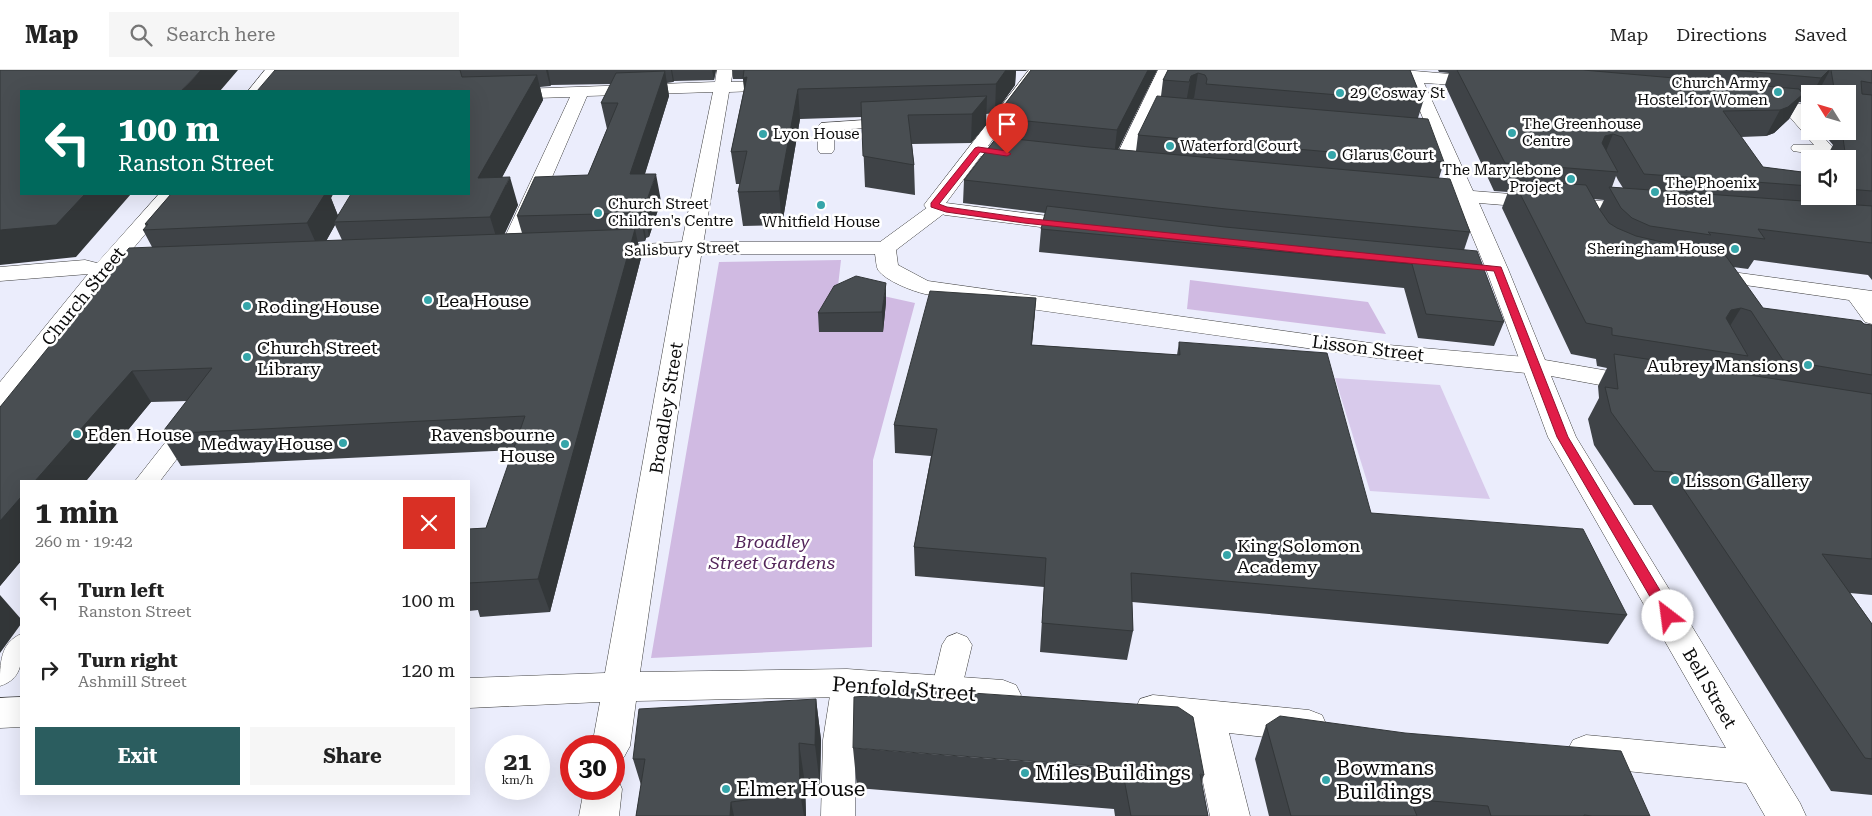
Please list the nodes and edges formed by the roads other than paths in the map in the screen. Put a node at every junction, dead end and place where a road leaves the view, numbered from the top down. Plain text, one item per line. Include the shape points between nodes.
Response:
1 (273, 70) edge
2 (1166, 70) edge
3 (1394, 73) edge
4 (1035, 74) edge
5 (1412, 74) edge
6 (1014, 78) dead end
7 (723, 79) edge
8 (1504, 83) edge
9 (800, 85) edge
10 (257, 90) edge
11 (581, 92) junction
12 (470, 95) edge
13 (1740, 103) edge
14 (1789, 108) junction
15 (1801, 109) edge
16 (1147, 111) junction
17 (1196, 113) edge
18 (1002, 119) junction
19 (982, 120) edge
20 (912, 122) edge
21 (1420, 136) edge
22 (1441, 137) junction
23 (1799, 148) dead end
24 (826, 150) dead end
25 (978, 150) junction
26 (1042, 158) edge
27 (1141, 167) edge
28 (1406, 191) edge
29 (167, 195) edge
30 (1466, 197) junction
31 (1581, 206) junction
32 (939, 208) junction
33 (1653, 211) edge
34 (1592, 226) edge
35 (1104, 229) edge
36 (885, 248) junction
37 (583, 253) edge
38 (507, 256) edge
39 (689, 260) junction
40 (1475, 267) edge
41 (164, 268) edge
42 (1497, 269) junction
43 (102, 271) junction
44 (1696, 273) edge
45 (0, 274) edge
46 (1864, 296) edge
47 (1872, 318) edge
48 (1536, 366) junction
49 (1658, 387) edge
50 (0, 399) edge
51 (187, 430) edge
52 (149, 480) edge
53 (957, 645) dead end
54 (20, 647) edge
55 (0, 674) edge
56 (846, 683) junction
57 (621, 687) junction
58 (946, 691) junction
59 (470, 693) edge
60 (1031, 697) edge
61 (1118, 706) edge
62 (20, 712) edge
63 (0, 713) edge
64 (1207, 716) junction
65 (1345, 729) edge
66 (613, 735) edge
67 (1553, 748) edge
68 (1756, 767) junction
69 (601, 800) edge
70 (599, 816) edge
71 (838, 816) edge
72 (1230, 816) edge
73 (1786, 816) edge

1 - 10 street
2 - 16 street
3 - 5 street
4 - 6 street
4 - 18 street
5 - 8 street
5 - 22 street, Bell Street
7 - 9 street
7 - 11 street
7 - 39 street, Broadley Street
11 - 12 street
11 - 38 street
13 - 14 street
14 - 15 street
14 - 23 lane via 1828,151
16 - 17 street
16 - 27 street via 1113,164
18 - 19 lane
18 - 25 street
20 - 24 lane via 826,126
21 - 22 street
22 - 30 street, Bell Street
25 - 26 street
25 - 32 street via 935,203
28 - 30 street
29 - 43 street, Church Street
30 - 31 street
30 - 42 street, Bell Street
31 - 33 street via 1619,201
31 - 34 lane
32 - 35 street
32 - 36 street
36 - 39 street, Salisbury Street
36 - 48 street, Lisson Street via 888,268 925,287 1377,350
37 - 39 street, Salisbury Street
39 - 57 street, Broadley Street
40 - 42 street
41 - 43 street
42 - 48 street, Bell Street
43 - 45 street via 85,267
43 - 50 street, Church Street
44 - 46 lane
46 - 47 lane
48 - 49 street, Lisson Street
48 - 68 street, Bell Street via 1562,437
51 - 52 lane
53 - 58 lane
54 - 55 lane
56 - 57 street, Penfold Street
56 - 58 street, Penfold Street
56 - 71 lane via 839,740
57 - 59 street, Penfold Street
57 - 66 street, Broadley Street
58 - 60 street, Penfold Street
61 - 64 street
62 - 63 street
64 - 65 street
64 - 72 street
67 - 68 street
68 - 73 street, Bell Street
69 - 70 street

